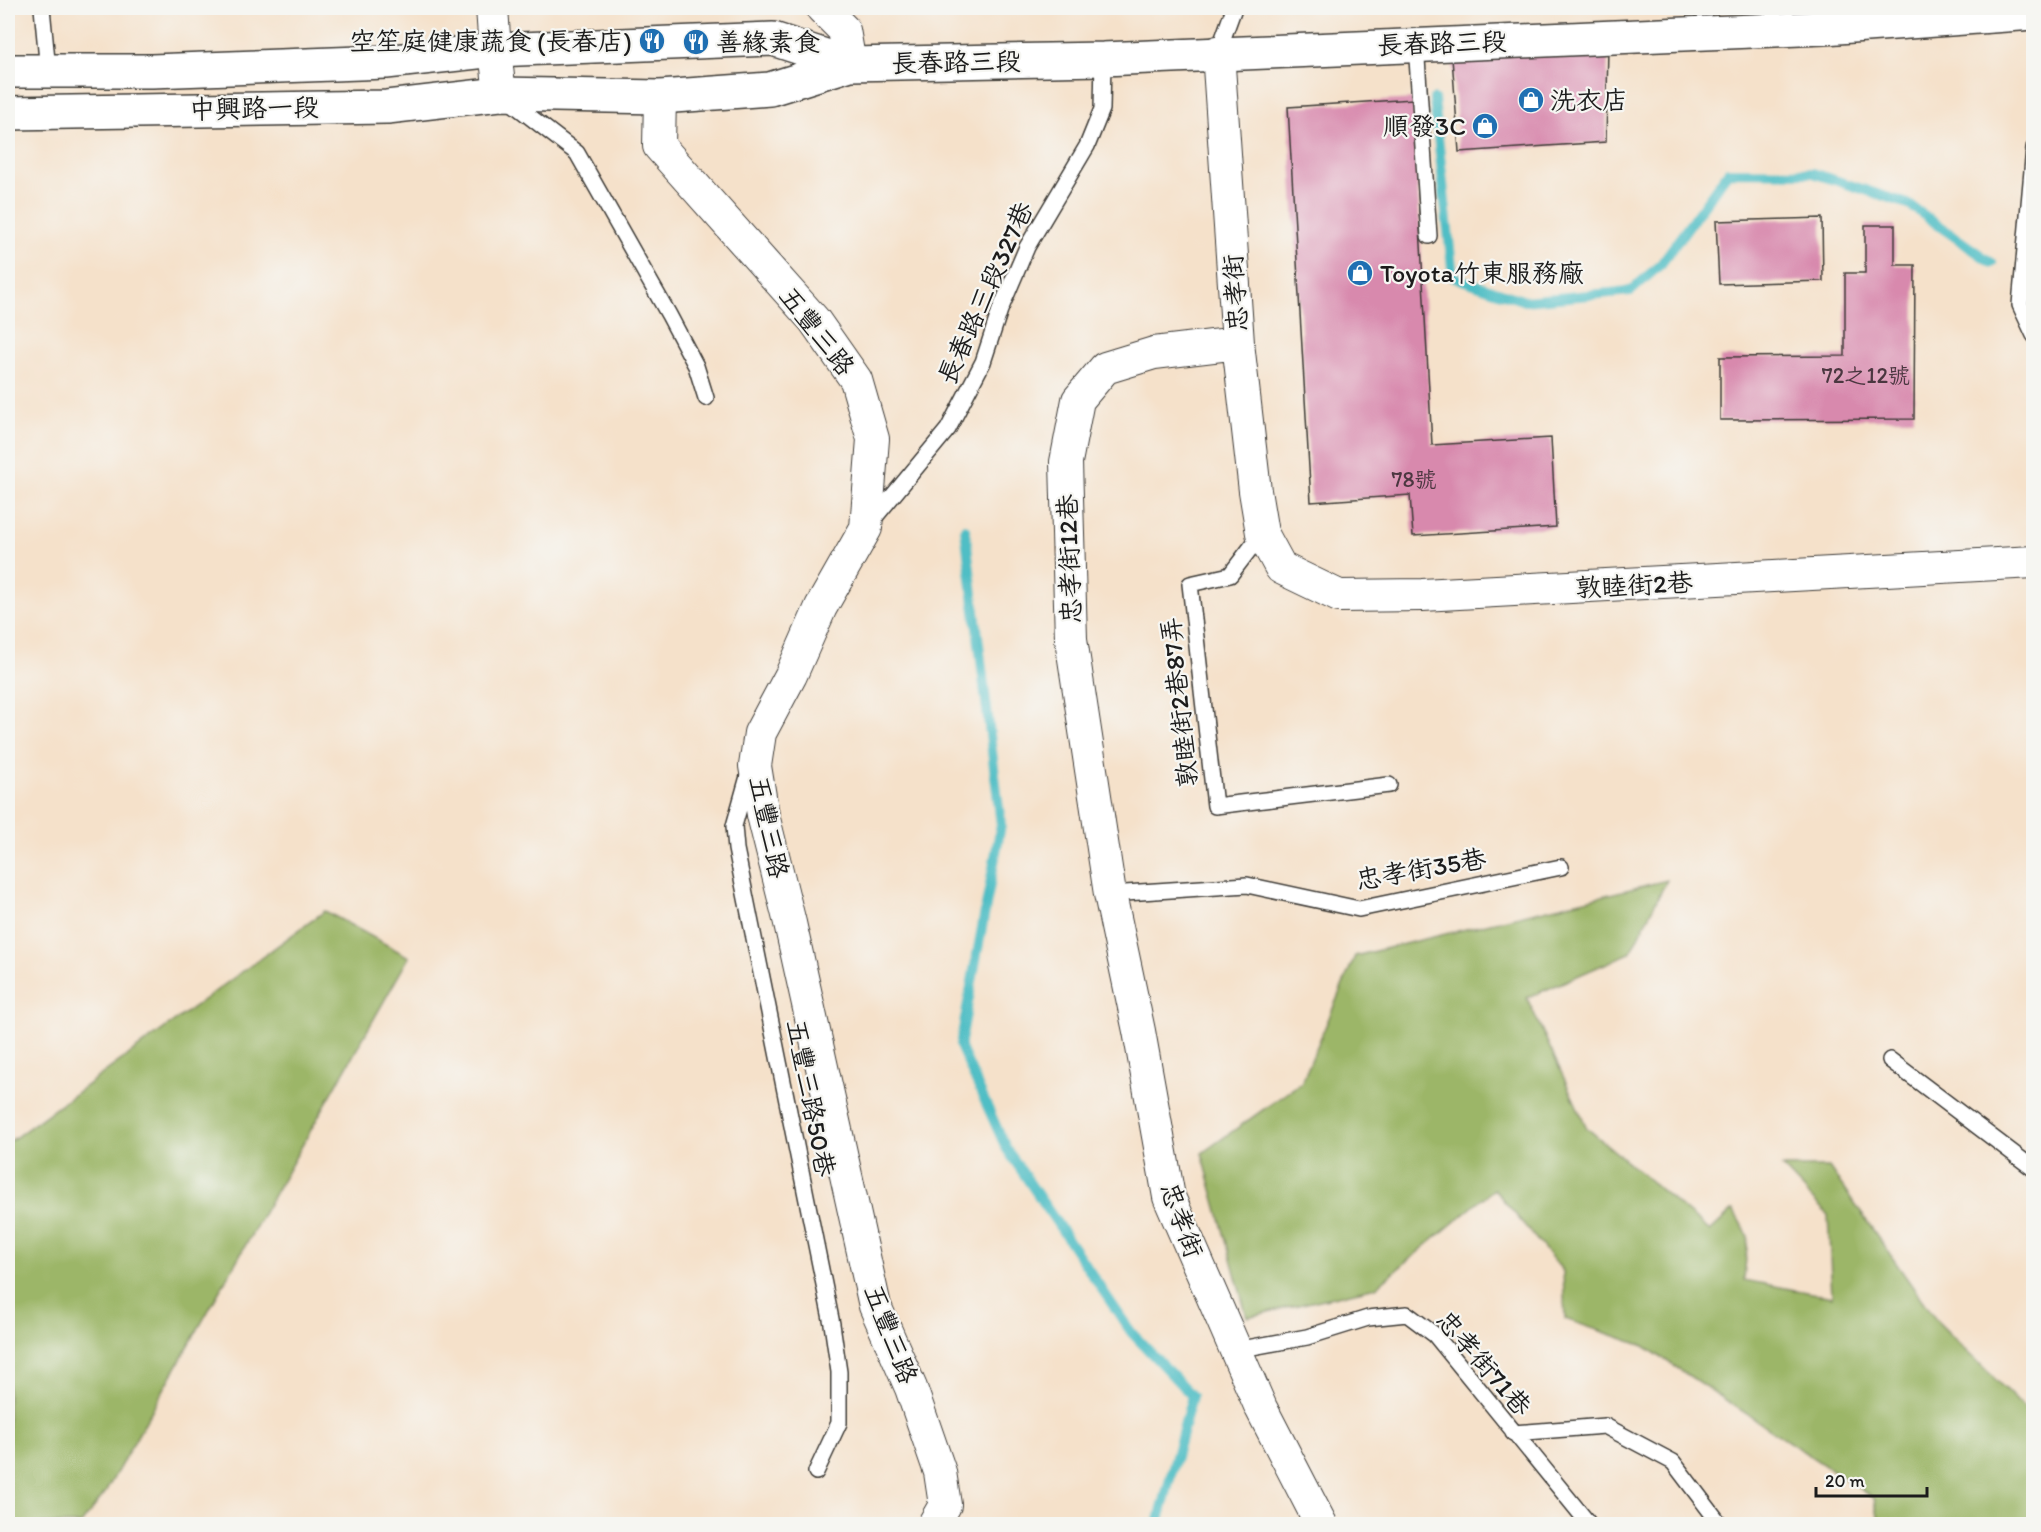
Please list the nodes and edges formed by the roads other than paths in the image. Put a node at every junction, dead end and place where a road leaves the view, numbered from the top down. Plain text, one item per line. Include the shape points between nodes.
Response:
1 (42, 8) edge
2 (492, 8) edge
3 (822, 8) edge
4 (1234, 8) edge
5 (2034, 14) edge
6 (1823, 18) edge
7 (1416, 44) junction
8 (495, 50) junction
9 (1218, 52) junction
10 (1102, 59) junction
11 (850, 64) junction
12 (8, 71) edge
13 (48, 71) junction
14 (500, 94) junction
15 (660, 97) junction
16 (8, 113) edge
17 (2034, 148) edge
18 (1429, 236) dead end
19 (2034, 335) edge
20 (1238, 343) junction
21 (706, 398) dead end
22 (866, 528) junction
23 (1262, 533) junction
24 (2034, 562) edge
25 (760, 733) junction
26 (1389, 785) dead end
27 (1561, 867) dead end
28 (1110, 894) junction
29 (1890, 1060) dead end
30 (2034, 1169) edge
31 (1236, 1350) junction
32 (1513, 1433) junction
33 (816, 1472) dead end
34 (934, 1524) edge
35 (1321, 1524) edge
36 (1588, 1524) edge
37 (1720, 1524) edge

1 - 13 lane
2 - 8 street
3 - 11 street via 844,30
4 - 9 lane
5 - 6 main road, 長春路三段
6 - 7 main road, 長春路三段
7 - 9 main road, 長春路三段
7 - 18 lane
8 - 11 main road, 長春路三段 via 773,39
8 - 13 main road, 中興路一段 via 386,62
8 - 14 street
9 - 10 main road, 長春路三段
9 - 20 street, 忠孝街
10 - 11 main road, 長春路三段
10 - 22 lane, 長春路三段327巷 via 1102,109 1087,146 1027,247 983,362 948,429
11 - 15 main road, 長春路三段 via 770,89
12 - 13 main road, 中興路一段
14 - 15 main road, 長春路三段
14 - 16 main road, 中興路一段 via 387,106
14 - 21 lane via 577,153 696,366
15 - 22 street, 五豐三路 via 659,146 814,320 856,380 873,439
17 - 19 lane via 2020,305
20 - 23 street, 忠孝街
20 - 28 street, 忠孝街12巷 via 1154,353 1105,368 1078,400 1066,462 1071,639
22 - 25 street, 五豐三路 via 821,607
23 - 24 street, 敦睦街2巷 via 1281,568 1339,596 1422,595
23 - 26 lane, 敦睦街2巷87弄 via 1230,575 1190,584 1215,806
25 - 33 lane, 五豐三路50巷 via 734,826 832,1324 839,1424
25 - 34 street, 五豐三路 via 755,766 763,815 875,1306 911,1388 940,1472 945,1505
27 - 28 lane, 忠孝街35巷 via 1359,909 1247,885
28 - 31 street, 忠孝街 via 1169,1197
29 - 30 lane
31 - 32 lane, 忠孝街71巷 via 1307,1337 1368,1318 1407,1314 1435,1335
31 - 35 street, 忠孝街
32 - 36 lane, 忠孝街71巷
32 - 37 lane via 1605,1426 1673,1462

